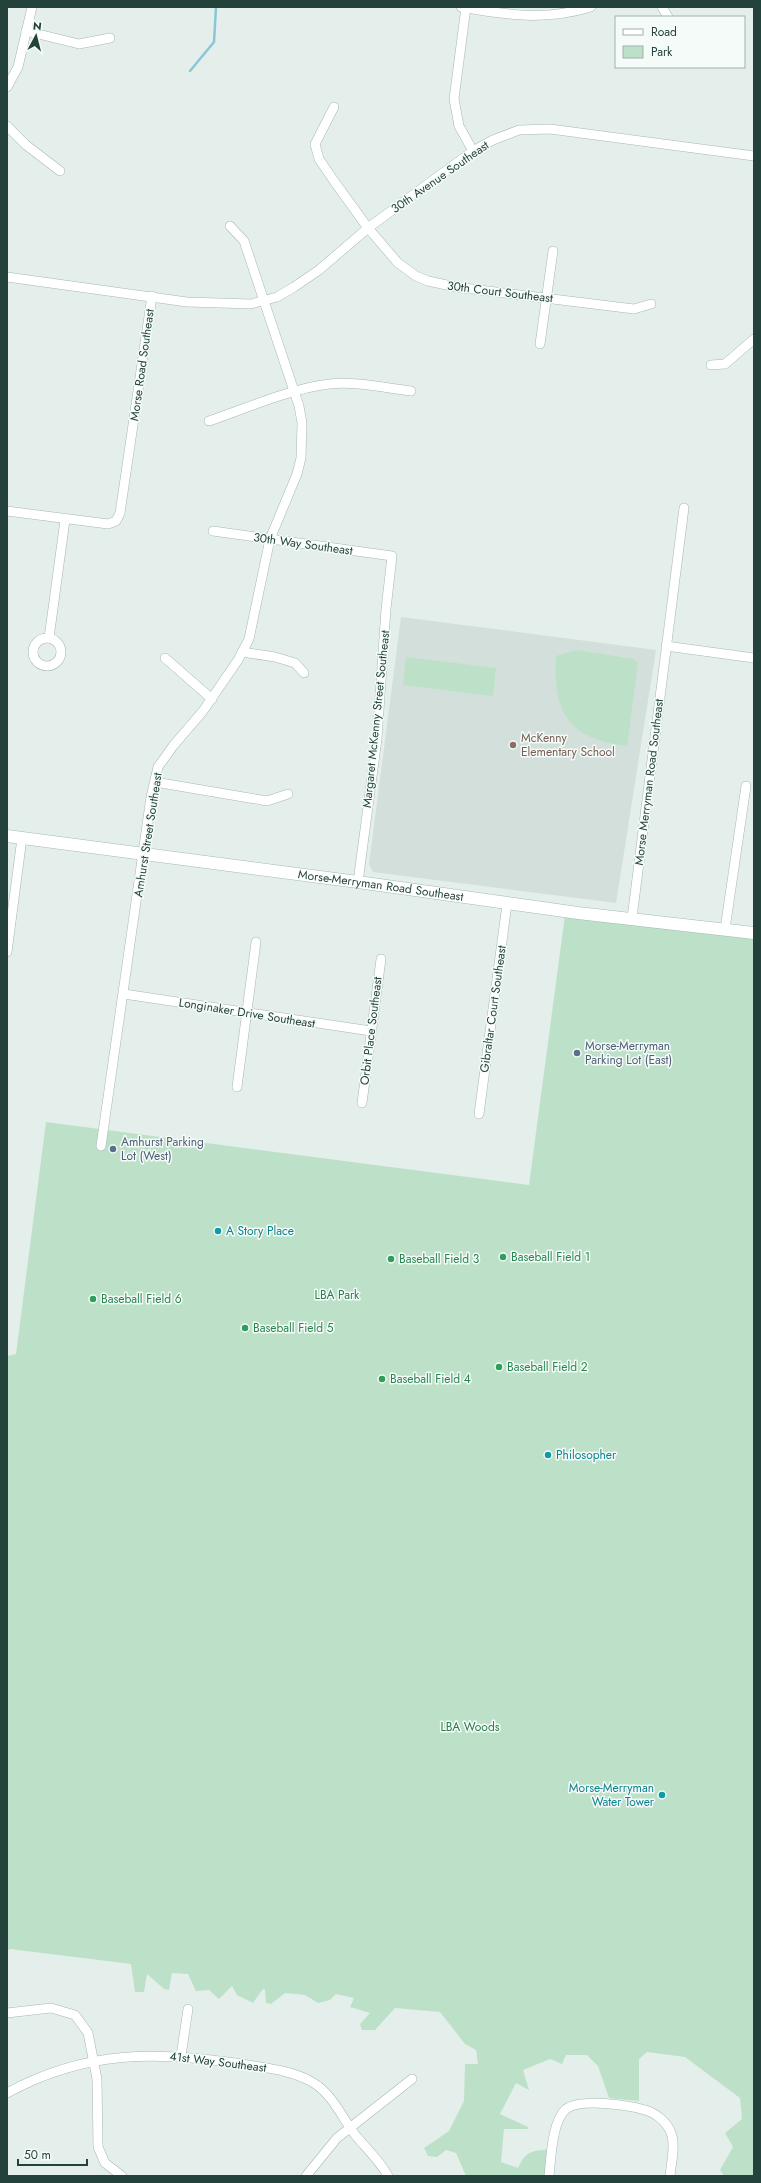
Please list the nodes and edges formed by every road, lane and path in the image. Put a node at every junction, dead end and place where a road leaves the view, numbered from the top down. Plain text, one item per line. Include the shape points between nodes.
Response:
1 (32, 7) edge
2 (464, 7) edge
3 (591, 7) edge
4 (662, 7) edge
5 (667, 16) edge
6 (26, 31) junction
7 (110, 38) dead end
8 (7, 88) edge
9 (334, 107) dead end
10 (7, 126) edge
11 (473, 151) junction
12 (754, 156) edge
13 (60, 171) dead end
14 (230, 226) dead end
15 (368, 228) junction
16 (553, 251) dead end
17 (7, 277) edge
18 (152, 296) junction
19 (548, 298) junction
20 (265, 300) junction
21 (651, 304) dead end
22 (754, 339) edge
23 (540, 344) dead end
24 (711, 365) dead end
25 (411, 391) dead end
26 (295, 392) junction
27 (209, 421) dead end
28 (684, 508) dead end
29 (7, 511) edge
30 (65, 520) junction
31 (213, 532) dead end
32 (270, 539) junction
33 (392, 556) joint
34 (49, 638) dead end
35 (666, 646) junction
36 (242, 652) junction
37 (165, 658) dead end
38 (754, 658) edge
39 (304, 673) dead end
40 (212, 699) junction
41 (155, 782) junction
42 (746, 786) dead end
43 (288, 794) dead end
44 (7, 836) edge
45 (22, 838) junction
46 (143, 855) junction
47 (358, 882) junction
48 (507, 904) junction
49 (632, 918) junction
50 (725, 929) junction
51 (754, 933) edge
52 (256, 942) dead end
53 (7, 952) edge
54 (381, 959) dead end
55 (124, 994) junction
56 (247, 1014) junction
57 (371, 1031) junction
58 (237, 1086) dead end
59 (362, 1103) dead end
60 (479, 1114) dead end
61 (101, 1146) dead end
62 (188, 2009) dead end
63 (7, 2013) edge
64 (181, 2056) junction
65 (95, 2061) junction
66 (412, 2079) dead end
67 (7, 2093) edge
68 (351, 2128) junction
69 (122, 2176) edge
70 (306, 2176) edge
71 (388, 2176) edge
72 (549, 2176) edge
73 (670, 2176) edge

1 - 6 street
2 - 3 street via 512,15 539,16 568,14
2 - 11 street via 454,99 460,126
4 - 5 street
6 - 7 street via 79,44
6 - 8 street via 18,67
9 - 15 street, 30th Court Southeast via 315,144 319,159
10 - 13 street
11 - 12 street, 30th Avenue Southeast via 519,130 550,129
11 - 15 street, 30th Avenue Southeast
14 - 20 street, Amhurst Street Southeast via 244,241
15 - 19 street, 30th Court Southeast via 398,263 428,281 456,287
15 - 20 street, 30th Avenue Southeast via 319,270 294,287
16 - 19 street
17 - 18 street, Morse Road Southeast
18 - 20 street, 30th Avenue Southeast via 208,303 250,304
18 - 30 street, Morse Road Southeast via 120,513 116,521 108,524
19 - 21 street, 30th Court Southeast via 634,309
19 - 23 street
20 - 26 street, Amhurst Street Southeast
22 - 24 street via 725,364
25 - 26 street via 344,383
26 - 27 street
26 - 32 street, Amhurst Street Southeast via 302,423 301,458
28 - 35 street, Morse Merryman Road Southeast
29 - 30 street
30 - 34 street
31 - 32 street, 30th Way Southeast
32 - 33 street, 30th Way Southeast
32 - 36 street, Amhurst Street Southeast via 249,639
33 - 47 street, Margaret McKenny Street Southeast via 377,738
35 - 38 street
35 - 49 street, Morse Merryman Road Southeast
36 - 39 street via 296,663
36 - 40 street, Amhurst Street Southeast
37 - 40 street
40 - 41 street, Amhurst Street Southeast via 158,767
41 - 43 street via 267,801
41 - 46 street, Amhurst Street Southeast
42 - 50 street
44 - 45 street, Morse-Merryman Road Southeast
45 - 46 street, Morse-Merryman Road Southeast
45 - 53 street
46 - 47 street, Morse-Merryman Road Southeast
46 - 55 street, Amhurst Street Southeast
47 - 48 street, Morse-Merryman Road Southeast
48 - 49 street, Morse-Merryman Road Southeast
48 - 60 street, Gibraltar Court Southeast
49 - 50 street, Morse-Merryman Road Southeast
50 - 51 street, Morse-Merryman Road Southeast
52 - 56 street
54 - 57 street, Orbit Place Southeast
55 - 56 street, Longinaker Drive Southeast
55 - 61 street, Amhurst Street Southeast
56 - 57 street, Longinaker Drive Southeast
56 - 58 street
57 - 59 street, Orbit Place Southeast
62 - 64 street
63 - 65 street via 52,2008 75,2015 88,2033
64 - 65 street, 41st Way Southeast via 121,2056
64 - 68 street, 41st Way Southeast via 281,2071 313,2082 332,2100
65 - 67 street, 41st Way Southeast via 30,2080
65 - 69 street via 99,2114 98,2146 105,2163
66 - 68 street
68 - 70 street via 337,2138
68 - 71 street, 41st Way Southeast
72 - 73 street via 555,2128 566,2109 578,2103 646,2110 662,2119 672,2134

